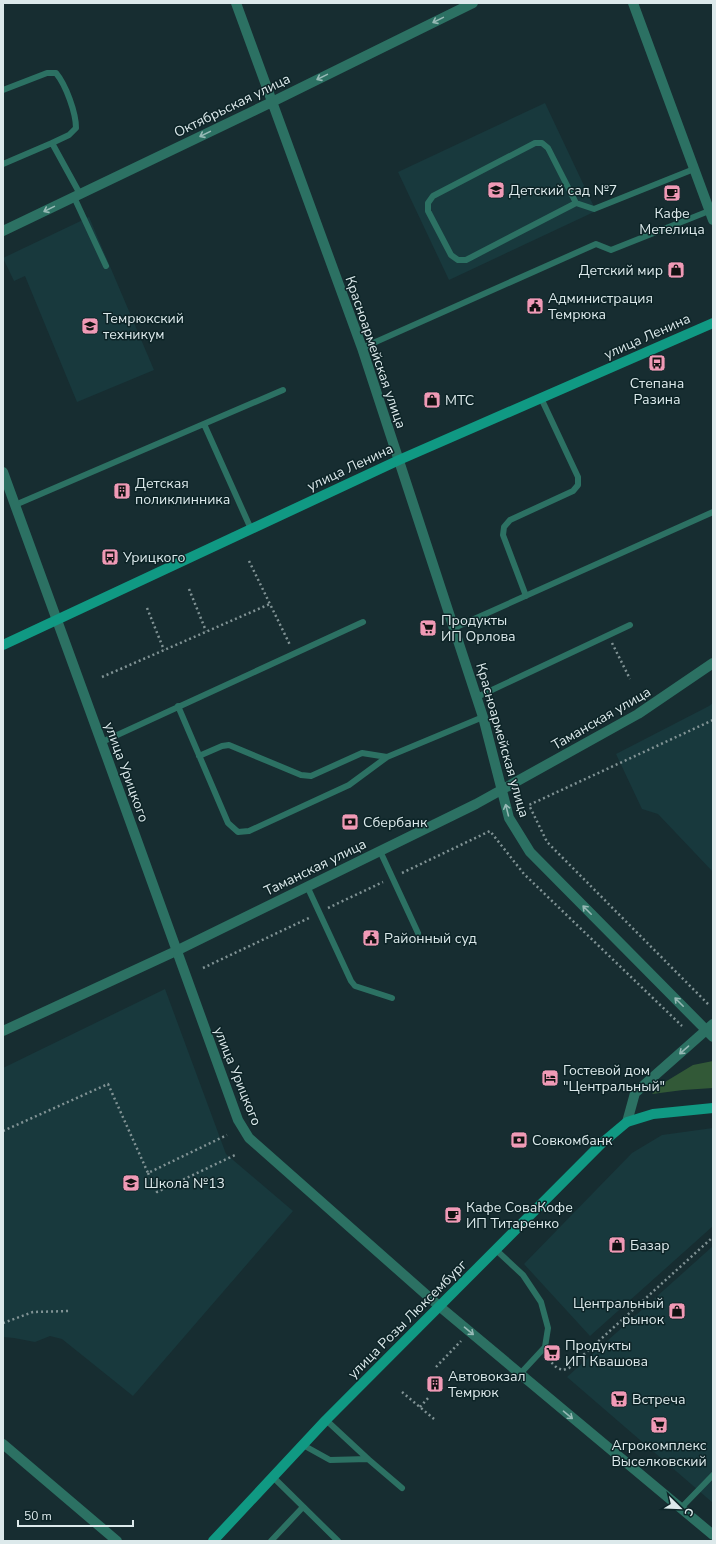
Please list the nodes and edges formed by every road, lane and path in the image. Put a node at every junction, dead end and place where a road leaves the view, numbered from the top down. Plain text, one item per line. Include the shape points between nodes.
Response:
1 (236, 3) edge
2 (473, 3) edge
3 (633, 3) edge
4 (3, 90) edge
5 (272, 102) junction
6 (52, 143) junction
7 (3, 164) edge
8 (694, 169) junction
9 (77, 195) junction
10 (576, 202) junction
11 (711, 215) edge
12 (3, 231) edge
13 (106, 266) dead end
14 (713, 323) edge
15 (362, 348) junction
16 (283, 390) dead end
17 (541, 398) junction
18 (204, 424) junction
19 (399, 460) junction
20 (3, 472) edge
21 (15, 505) junction
22 (713, 512) edge
23 (251, 529) junction
24 (249, 561) dead end
25 (189, 589) dead end
26 (526, 596) junction
27 (270, 604) junction
28 (147, 608) dead end
29 (58, 619) junction
30 (363, 622) dead end
31 (630, 624) dead end
32 (454, 628) junction
33 (206, 631) junction
34 (608, 635) junction
35 (3, 645) edge
36 (164, 650) junction
37 (294, 653) junction
38 (713, 663) edge
39 (102, 677) dead end
40 (630, 678) dead end
41 (477, 697) junction
42 (178, 706) junction
43 (484, 717) junction
44 (713, 720) edge
45 (102, 742) junction
46 (199, 756) junction
47 (387, 757) junction
48 (502, 790) junction
49 (380, 851) junction
50 (392, 878) junction
51 (308, 886) junction
52 (320, 912) junction
53 (418, 933) dead end
54 (176, 951) junction
55 (203, 968) dead end
56 (392, 998) dead end
57 (708, 1004) dead end
58 (682, 1026) dead end
59 (711, 1030) edge
60 (3, 1032) edge
61 (713, 1108) edge
62 (627, 1122) junction
63 (3, 1131) edge
64 (227, 1135) dead end
65 (235, 1155) dead end
66 (148, 1173) junction
67 (713, 1237) edge
68 (495, 1249) junction
69 (439, 1306) junction
70 (70, 1311) dead end
71 (3, 1323) edge
72 (470, 1332) junction
73 (540, 1352) junction
74 (436, 1367) dead end
75 (520, 1374) junction
76 (402, 1392) dead end
77 (429, 1397) dead end
78 (420, 1407) junction
79 (434, 1419) dead end
80 (326, 1420) junction
81 (3, 1444) edge
82 (303, 1445) junction
83 (368, 1459) junction
84 (713, 1475) edge
85 (273, 1477) junction
86 (402, 1488) dead end
87 (303, 1507) junction
88 (680, 1509) junction
89 (713, 1535) edge
90 (117, 1541) edge
91 (213, 1541) edge
92 (271, 1541) edge
93 (338, 1541) edge

1 - 5 street, Красноармейская улица
2 -> 5 street, Октябрьская улица
3 - 8 street
4 - 6 lane via 47,73 56,73 62,80 74,113 76,128 69,135
5 -> 9 street, Октябрьская улица
5 - 15 street, Красноармейская улица
6 - 7 lane
6 - 9 lane
8 - 10 lane via 594,209
8 - 11 street
9 -> 12 street, Октябрьская улица
9 - 13 lane
10 - 10 lane via 548,148 542,143 535,144 433,196 428,202 428,211 452,255 458,260 466,260
11 - 15 lane via 612,250 596,244
14 - 17 street, улица Ленина
15 - 19 street, Красноармейская улица
16 - 18 lane
17 - 19 street, улица Ленина
17 - 26 lane via 578,477 578,485 573,491 510,520 504,527 503,535
18 - 21 lane
18 - 23 lane
19 - 23 street, улица Ленина
19 - 32 street, Красноармейская улица
20 - 21 street, улица Урицкого
21 - 29 street, улица Урицкого
22 - 26 lane
23 - 29 street, улица Ленина
24 - 27 path
25 - 33 path
26 - 32 lane
27 - 33 path
27 - 37 path
28 - 36 path
29 - 35 street, улица Ленина
29 - 45 street, улица Урицкого
30 - 37 lane
31 - 34 lane
32 - 41 street, Красноармейская улица
33 - 36 path
34 - 40 path
34 - 41 lane
36 - 39 path
37 - 42 lane
38 - 48 street, Таманская улица via 638,714
41 - 43 street, Красноармейская улица
42 - 45 lane
42 - 46 lane
43 - 47 lane
43 - 48 street, Красноармейская улица
44 - 57 path via 529,805 547,842
45 - 54 street, улица Урицкого
46 - 47 lane via 229,745 306,776 362,753
46 - 47 lane via 228,823 238,832 249,831 349,785
48 - 49 street, Таманская улица
59 -> 48 street, Красноармейская улица via 530,852 509,818
49 - 50 lane
49 - 51 street, Таманская улица
50 - 52 path
50 - 53 lane
50 - 58 path via 490,831 524,874
51 - 52 lane
51 - 54 street, Таманская улица
52 - 55 path
52 - 56 lane via 355,986
54 - 60 street, Таманская улица
54 - 69 street, улица Урицкого via 238,1120 248,1138
59 -> 62 street via 635,1093
61 - 62 street, улица Розы Люксембург via 653,1114
62 - 68 street, улица Розы Люксембург via 602,1143
63 - 66 path via 108,1084
64 - 66 path
65 - 66 path via 157,1192
67 - 73 path via 569,1368 557,1368
68 - 69 street, улица Розы Люксембург
68 - 73 lane via 523,1275 541,1302 548,1328 545,1347
69 -> 72 street, улица Урицкого
69 - 80 street, улица Розы Люксембург
70 - 71 path via 33,1312
72 - 74 path
72 - 75 street, улица Урицкого
73 - 75 lane
75 -> 88 street, улица Урицкого
76 - 78 path
77 - 78 path
78 - 79 path
80 - 82 street, улица Розы Люксембург
80 - 83 lane
81 - 90 street
82 - 83 lane via 330,1460
82 - 85 street, улица Розы Люксембург
83 - 86 lane
84 - 88 lane
85 - 87 lane
85 - 91 street, улица Розы Люксембург
87 - 92 lane
87 - 93 lane
88 - 89 street, улица Урицкого

